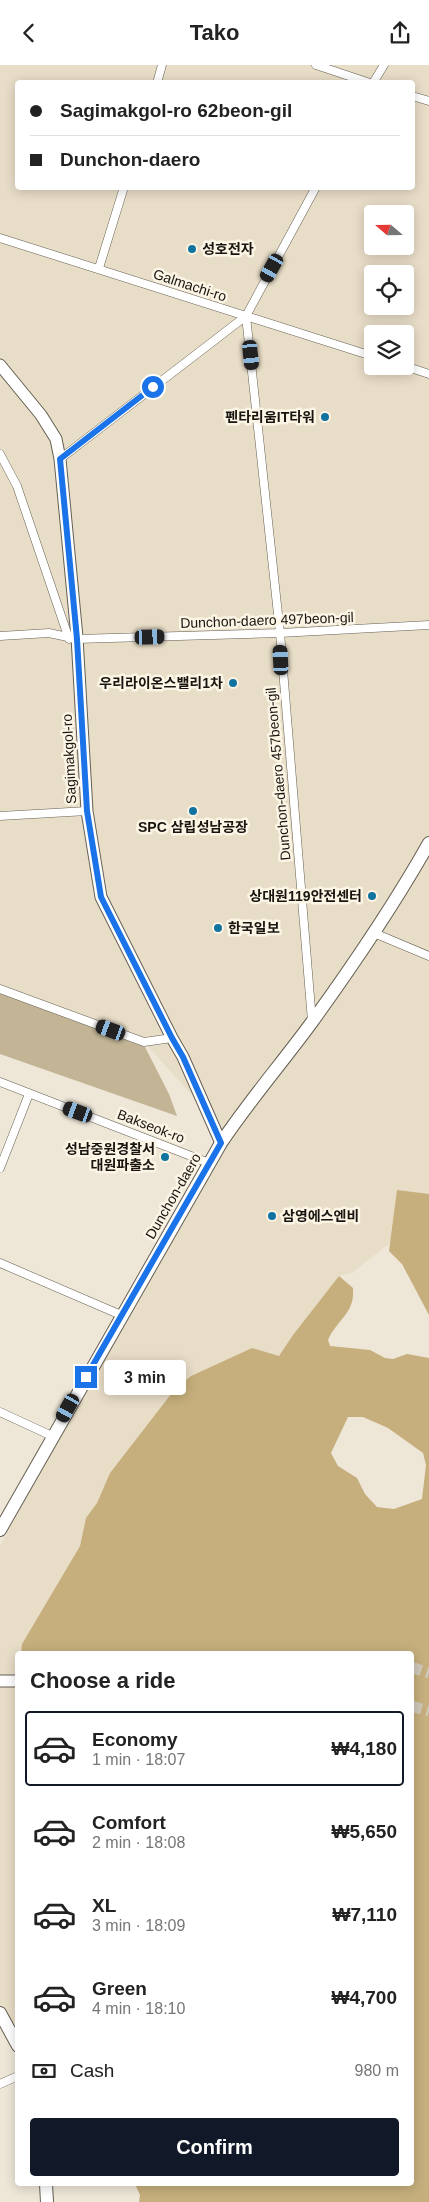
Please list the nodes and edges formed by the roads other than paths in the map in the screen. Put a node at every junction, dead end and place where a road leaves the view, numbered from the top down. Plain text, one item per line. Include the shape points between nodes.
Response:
1 (162, 65) edge
2 (316, 65) edge
3 (384, 65) edge
4 (158, 80) edge
5 (362, 80) edge
6 (373, 80) edge
7 (415, 97) edge
8 (429, 101) edge
9 (123, 190) edge
10 (314, 190) edge
11 (0, 238) edge
12 (99, 269) junction
13 (246, 316) junction
14 (364, 353) edge
15 (0, 365) edge
16 (414, 369) edge
17 (429, 374) edge
18 (0, 453) edge
19 (60, 459) junction
20 (429, 625) edge
21 (280, 633) junction
22 (0, 636) edge
23 (73, 639) junction
24 (87, 811) junction
25 (0, 816) edge
26 (429, 843) edge
27 (374, 933) junction
28 (429, 956) edge
29 (0, 989) edge
30 (312, 1022) junction
31 (172, 1038) junction
32 (0, 1082) edge
33 (29, 1094) junction
34 (221, 1143) junction
35 (209, 1163) junction
36 (0, 1168) edge
37 (0, 1263) edge
38 (121, 1315) junction
39 (0, 1413) edge
40 (52, 1436) junction
41 (0, 1530) edge
42 (0, 1681) edge
43 (15, 1681) edge
44 (0, 2013) edge
45 (15, 2040) edge
46 (15, 2077) edge
47 (0, 2084) edge
48 (46, 2186) edge
49 (47, 2202) edge

1 - 4 street
2 - 5 street
3 - 6 street
7 - 8 street
9 - 12 street
10 - 13 street
11 - 12 street, Galmachi-ro
12 - 13 street, Galmachi-ro
13 - 14 street, Galmachi-ro
13 - 19 street
13 - 21 street, Dunchon-daero 457beon-gil
15 - 19 street, Sagimakgol-ro via 51,431
16 - 17 street
18 - 23 street via 17,486
19 - 23 street, Sagimakgol-ro
20 - 21 street, Dunchon-daero 497beon-gil
21 - 23 street, Dunchon-daero 497beon-gil
21 - 30 street, Dunchon-daero 457beon-gil
22 - 23 street, Dunchon-daero 497beon-gil via 49,633
23 - 24 street, Sagimakgol-ro
24 - 25 street
24 - 31 street, Sagimakgol-ro via 101,897
26 - 27 main road, Dunchon-daero
27 - 28 street
27 - 30 main road, Dunchon-daero
29 - 31 street via 144,1042
30 - 34 main road, Dunchon-daero
31 - 34 street, Sagimakgol-ro
32 - 33 street, Bakseok-ro
33 - 35 street, Bakseok-ro
33 - 36 street
34 - 35 main road, Dunchon-daero
35 - 38 main road, Dunchon-daero
37 - 38 street
38 - 40 main road, Dunchon-daero
39 - 40 street
40 - 41 main road, Dunchon-daero
42 - 43 street
44 - 45 main road
46 - 47 street
48 - 49 main road

